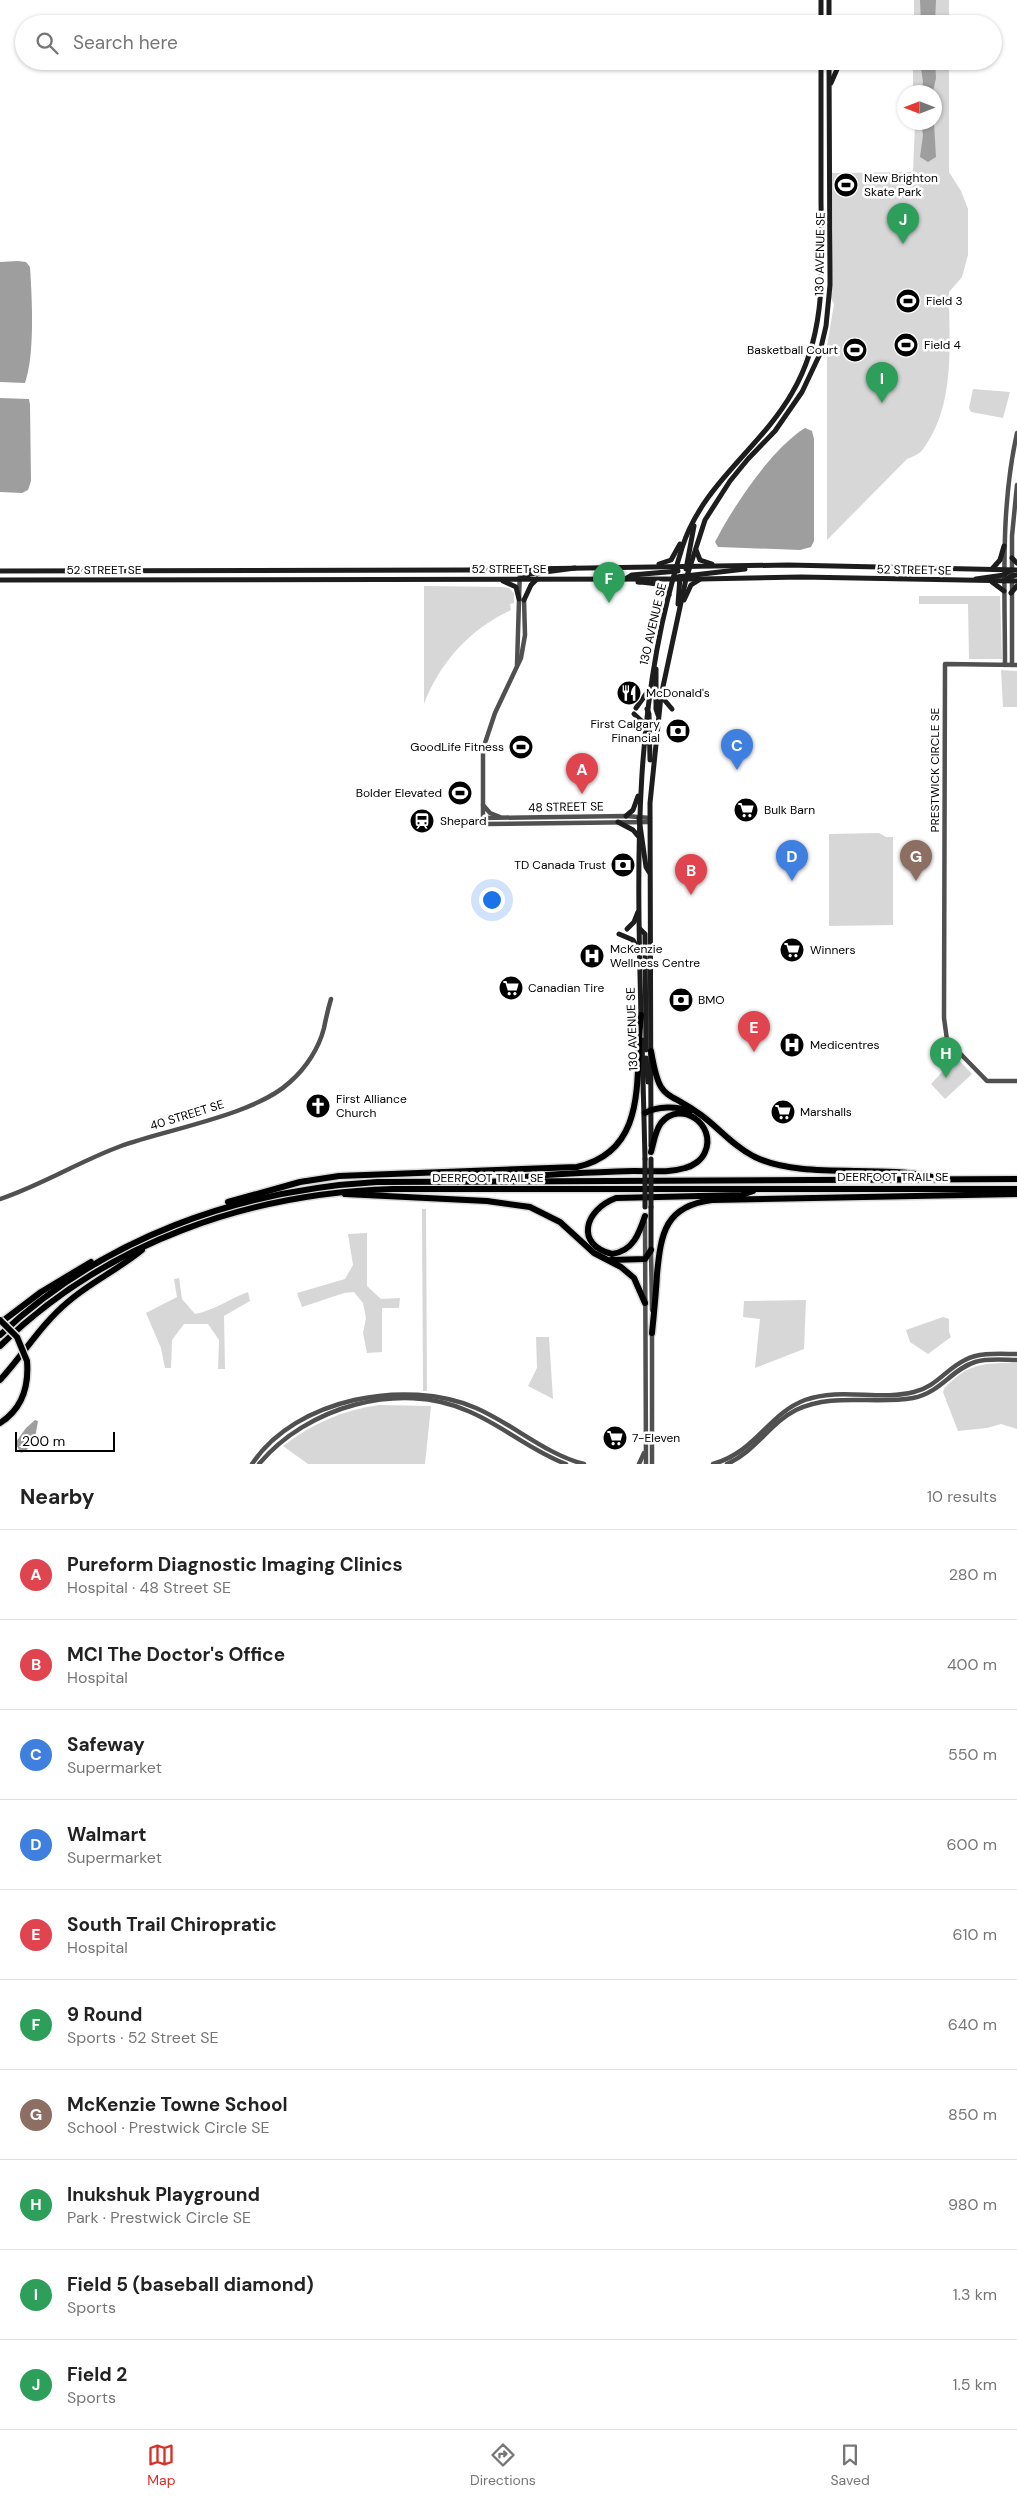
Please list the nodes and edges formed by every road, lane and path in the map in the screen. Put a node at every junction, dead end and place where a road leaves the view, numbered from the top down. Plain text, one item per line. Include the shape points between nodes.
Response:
1 (829, 0) edge
2 (821, 1) edge
3 (822, 15) edge
4 (829, 15) edge
5 (821, 70) edge
6 (827, 70) edge
7 (829, 70) edge
8 (837, 70) edge
9 (821, 84) junction
10 (829, 91) junction
11 (822, 254) junction
12 (828, 313) junction
13 (818, 326) junction
14 (1017, 433) edge
15 (1017, 485) edge
16 (708, 497) junction
17 (694, 520) junction
18 (696, 544) junction
19 (1004, 546) junction
20 (1012, 558) junction
21 (1017, 563) edge
22 (718, 566) junction
23 (755, 566) junction
24 (578, 567) junction
25 (642, 567) junction
26 (520, 568) junction
27 (992, 569) junction
28 (0, 570) edge
29 (682, 573) junction
30 (1004, 575) junction
31 (1014, 575) edge
32 (497, 579) junction
33 (520, 579) junction
34 (537, 579) junction
35 (626, 579) junction
36 (633, 579) junction
37 (701, 579) junction
38 (0, 580) edge
39 (968, 580) junction
40 (989, 581) junction
41 (1017, 586) edge
42 (1004, 591) junction
43 (1011, 593) junction
44 (669, 594) junction
45 (522, 600) junction
46 (678, 615) junction
47 (654, 662) junction
48 (1014, 664) edge
49 (1005, 665) junction
50 (649, 689) junction
51 (661, 696) junction
52 (646, 709) junction
53 (672, 709) dead end
54 (659, 715) junction
55 (645, 724) junction
56 (652, 769) junction
57 (639, 794) junction
58 (483, 805) junction
59 (626, 816) junction
60 (504, 818) junction
61 (640, 820) junction
62 (650, 820) junction
63 (483, 821) junction
64 (618, 822) junction
65 (638, 836) junction
66 (650, 873) junction
67 (639, 909) junction
68 (627, 929) dead end
69 (640, 929) junction
70 (619, 934) dead end
71 (640, 953) junction
72 (332, 999) dead end
73 (641, 1015) junction
74 (651, 1051) junction
75 (1017, 1081) edge
76 (651, 1095) junction
77 (648, 1112) junction
78 (700, 1114) junction
79 (651, 1152) junction
80 (648, 1159) junction
81 (943, 1180) junction
82 (1017, 1180) edge
83 (493, 1181) junction
84 (757, 1189) junction
85 (1017, 1189) edge
86 (331, 1193) junction
87 (1017, 1194) edge
88 (0, 1199) edge
89 (648, 1207) junction
90 (198, 1216) junction
91 (645, 1216) junction
92 (150, 1244) junction
93 (124, 1248) junction
94 (652, 1250) junction
95 (602, 1258) junction
96 (645, 1259) junction
97 (645, 1303) junction
98 (0, 1321) edge
99 (652, 1333) junction
100 (0, 1335) edge
101 (0, 1346) edge
102 (1017, 1354) edge
103 (1017, 1360) edge
104 (0, 1380) edge
105 (0, 1423) edge
106 (646, 1447) junction
107 (252, 1464) edge
108 (260, 1464) edge
109 (566, 1464) edge
110 (584, 1464) edge
111 (639, 1464) edge
112 (646, 1464) edge
113 (652, 1464) edge
114 (713, 1464) edge
115 (727, 1464) edge

1 - 4 main road
2 - 3 main road
5 - 9 main road, 130 AVENUE SE
6 - 9 main road
7 - 10 main road, 130 AVENUE SE
8 - 10 main road
9 - 11 main road, 130 AVENUE SE
10 - 12 main road, 130 AVENUE SE
11 - 12 main road via 824,305
11 - 13 main road, 130 AVENUE SE
12 - 13 main road
12 - 18 main road, 130 AVENUE SE via 819,356 802,392 775,431 730,481 705,520
13 - 16 main road, 130 AVENUE SE via 808,362 792,394 779,414
14 - 19 street via 1008,486
15 - 20 street
16 - 17 main road, 130 AVENUE SE
16 - 25 main road via 698,509 671,560
17 - 29 main road
17 - 29 main road, 130 AVENUE SE via 684,542
18 - 22 main road via 699,558
18 - 29 main road, 130 AVENUE SE
19 - 27 main road via 1000,560
19 - 30 street
20 - 21 main road
20 - 31 street
22 - 23 main road, 52 STREET SE
22 - 29 main road, 52 STREET SE
23 - 27 main road, 52 STREET SE
23 - 29 main road
24 - 25 main road, 52 STREET SE
24 - 26 main road, 52 STREET SE
24 - 33 main road via 570,571 530,574
25 - 29 main road, 52 STREET SE
26 - 28 main road, 52 STREET SE
26 - 33 street
27 - 30 main road, 52 STREET SE
29 - 35 main road via 632,575
29 - 36 main road, 52 STREET SE
29 - 37 main road, 52 STREET SE
29 - 44 main road, 130 AVENUE SE
29 - 46 main road, 130 AVENUE SE
30 - 31 main road
30 - 31 main road, 52 STREET SE
30 - 39 main road
30 - 40 main road, 52 STREET SE
30 - 42 street
31 - 43 street
32 - 33 main road, 52 STREET SE
32 - 38 main road, 52 STREET SE
32 - 45 main road via 516,587
33 - 34 main road, 52 STREET SE
33 - 45 street
34 - 35 main road, 52 STREET SE
34 - 45 main road
35 - 36 main road, 52 STREET SE
36 - 44 main road via 659,585
37 - 39 main road, 52 STREET SE
37 - 46 main road via 689,588
39 - 40 main road, 52 STREET SE
40 - 42 main road
41 - 43 main road
42 - 49 street
43 - 48 street
44 - 47 main road, 130 AVENUE SE
45 - 58 street via 517,666 488,730 483,755
46 - 51 main road, 130 AVENUE SE
47 - 50 main road, 130 AVENUE SE
47 - 54 main road via 656,713
48 - 49 street, PRESTWICK CIRCLE SE
49 - 75 street, PRESTWICK CIRCLE SE via 945,664 944,1018 947,1040 987,1081
50 - 52 main road, 130 AVENUE SE
50 - 55 main road via 635,711
51 - 53 main road
51 - 54 main road, 130 AVENUE SE
52 - 55 main road, 130 AVENUE SE
52 - 56 main road
54 - 56 main road, 130 AVENUE SE
55 - 57 main road, 130 AVENUE SE
56 - 62 main road, 130 AVENUE SE
57 - 59 main road
57 - 61 main road, 130 AVENUE SE
58 - 60 street via 490,813
58 - 63 street
59 - 60 street, 48 STREET SE
59 - 61 street, 48 STREET SE
60 - 63 street, 48 STREET SE
61 - 62 street, 48 STREET SE
61 - 64 street, 48 STREET SE
61 - 65 main road, 130 AVENUE SE
61 - 66 main road via 646,867
62 - 66 main road, 130 AVENUE SE
63 - 64 street, 48 STREET SE
64 - 65 main road
65 - 67 main road, 130 AVENUE SE
66 - 74 main road, 130 AVENUE SE
67 - 68 main road
67 - 69 main road, 130 AVENUE SE
69 - 71 main road, 130 AVENUE SE
69 - 76 main road via 645,934 646,1049
70 - 71 main road via 633,940
71 - 73 main road, 130 AVENUE SE
72 - 88 street, 40 STREET SE via 324,1030 309,1060 277,1092 248,1106 121,1146 27,1190
73 - 77 main road, 130 AVENUE SE
73 - 90 highway via 637,1089 631,1121 616,1147 591,1164 543,1169 339,1176 240,1197
74 - 76 main road, 130 AVENUE SE
74 - 78 highway via 661,1089
76 - 77 main road, 130 AVENUE SE
77 - 78 highway via 684,1108
77 - 79 main road, 130 AVENUE SE
77 - 80 main road, 130 AVENUE SE
78 - 81 highway via 744,1150 772,1164 910,1172
79 - 80 main road, 130 AVENUE SE
79 - 83 highway via 661,1124 672,1116 692,1116 706,1131 705,1152 699,1161 686,1168 664,1172 555,1174
80 - 89 main road, 130 AVENUE SE, bridge
81 - 82 highway, DEERFOOT TRAIL SE
81 - 83 highway, DEERFOOT TRAIL SE
83 - 90 highway, DEERFOOT TRAIL SE via 323,1186 276,1194
84 - 85 highway, DEERFOOT TRAIL SE
84 - 86 highway, DEERFOOT TRAIL SE via 402,1189
84 - 91 highway via 742,1195 616,1198 599,1206 590,1218 592,1241 601,1250 612,1254 627,1249 638,1235
86 - 92 highway, DEERFOOT TRAIL SE via 243,1209 201,1222
86 - 95 highway via 520,1204 560,1222
87 - 99 highway via 712,1200 688,1205 670,1219 663,1233
89 - 91 main road, 130 AVENUE SE
89 - 94 main road, 130 AVENUE SE
90 - 93 highway, DEERFOOT TRAIL SE
91 - 96 street, 130 AVENUE SE
92 - 101 highway, DEERFOOT TRAIL SE via 67,1291
92 - 104 highway via 59,1310
93 - 98 highway via 63,1278
93 - 100 highway, DEERFOOT TRAIL SE via 56,1290
94 - 96 highway
94 - 99 street, 130 AVENUE SE
95 - 96 highway
95 - 97 highway via 634,1278
96 - 97 street, 130 AVENUE SE
97 - 106 street, 130 AVENUE SE
98 - 105 highway, bridge via 17,1337 27,1362 23,1396 14,1411
99 - 113 street, 130 AVENUE SE
102 - 114 street via 973,1356 933,1384 913,1392 844,1394 805,1400 774,1420 739,1453
103 - 115 street via 975,1362 936,1389 913,1398 845,1399 812,1404 787,1416 751,1451
106 - 111 street
106 - 112 street, 130 AVENUE SE
107 - 110 street via 258,1454 282,1433 309,1416 340,1404 388,1395 428,1395 454,1400
108 - 109 street via 295,1431 322,1416 372,1401 398,1399 436,1401 461,1408

